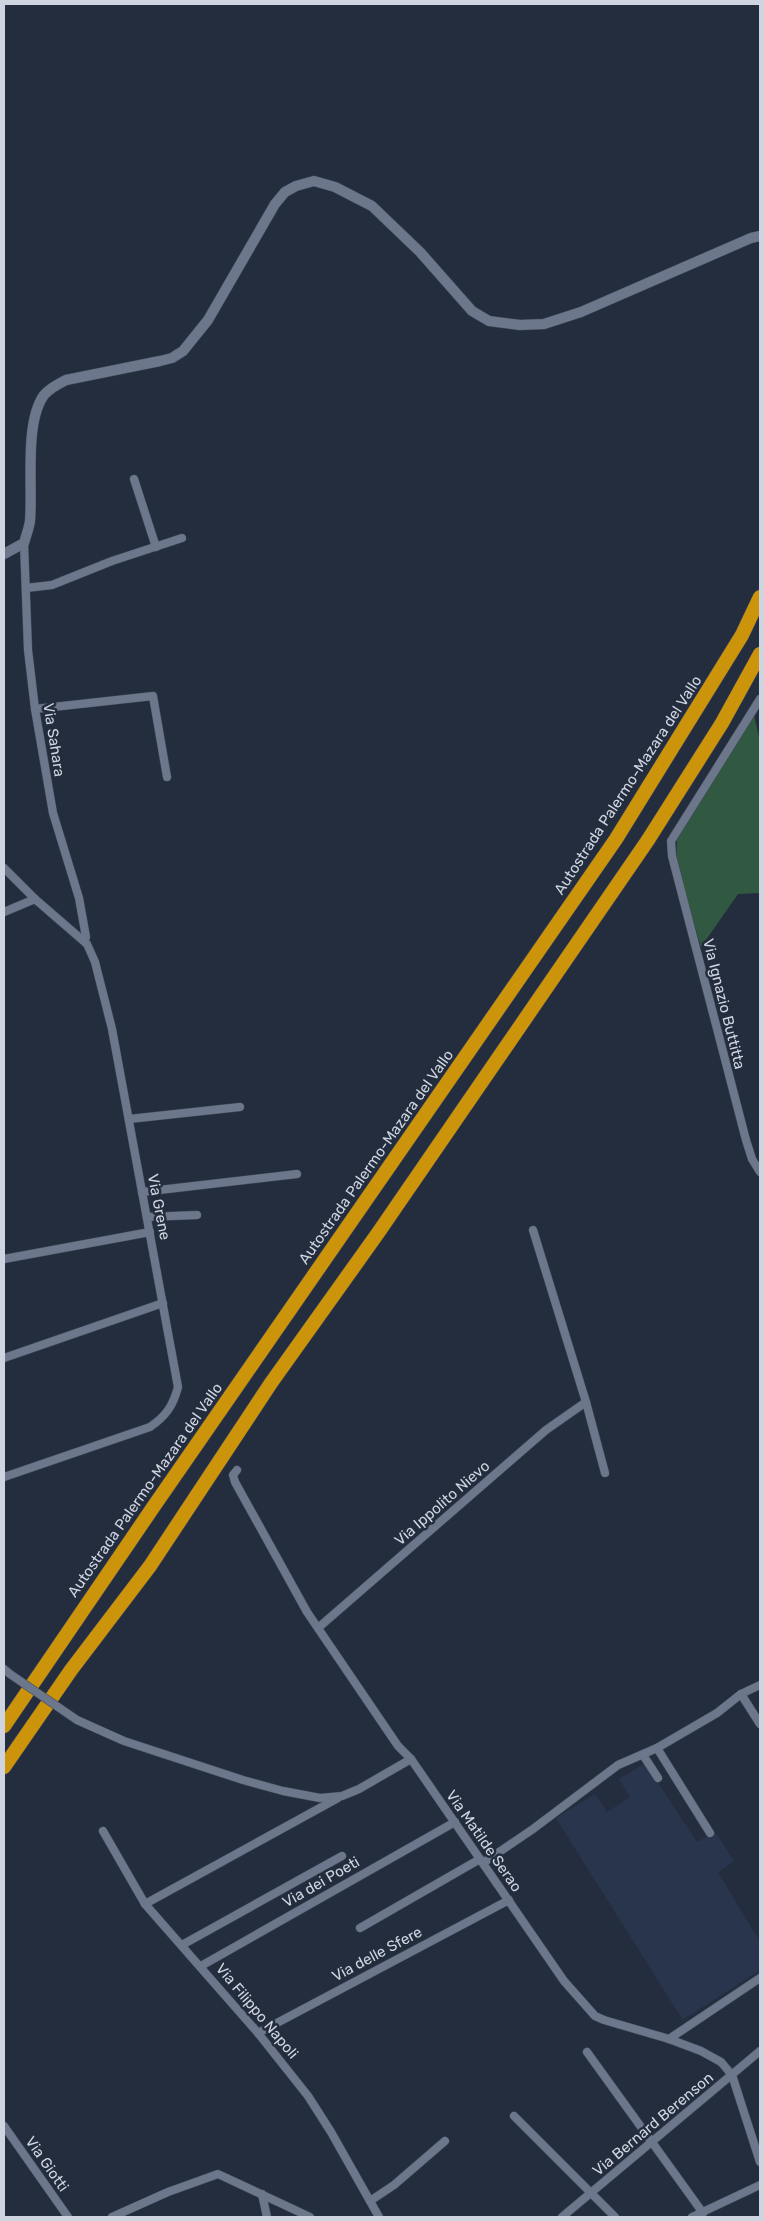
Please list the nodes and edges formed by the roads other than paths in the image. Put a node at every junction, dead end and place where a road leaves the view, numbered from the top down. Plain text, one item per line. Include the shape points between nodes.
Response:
1 (760, 236) edge
2 (134, 479) dead end
3 (182, 538) dead end
4 (24, 543) junction
5 (156, 547) junction
6 (4, 554) edge
7 (26, 588) junction
8 (760, 598) edge
9 (760, 654) edge
10 (760, 699) edge
11 (35, 709) junction
12 (166, 777) dead end
13 (4, 868) edge
14 (35, 899) junction
15 (4, 912) edge
16 (86, 937) dead end
17 (240, 1107) dead end
18 (129, 1119) junction
19 (760, 1172) edge
20 (297, 1174) dead end
21 (142, 1192) junction
22 (196, 1215) dead end
23 (147, 1217) junction
24 (533, 1230) dead end
25 (150, 1232) junction
26 (4, 1259) edge
27 (163, 1303) junction
28 (4, 1358) edge
29 (586, 1402) junction
30 (237, 1470) dead end
31 (605, 1473) dead end
32 (4, 1477) edge
33 (318, 1628) junction
34 (7, 1672) edge
35 (760, 1685) edge
36 (741, 1694) junction
37 (760, 1724) edge
38 (4, 1726) edge
39 (658, 1748) junction
40 (643, 1755) junction
41 (411, 1759) junction
42 (4, 1767) edge
43 (658, 1778) dead end
44 (342, 1796) junction
45 (455, 1822) junction
46 (103, 1831) dead end
47 (710, 1833) dead end
48 (342, 1856) dead end
49 (482, 1861) junction
50 (509, 1900) junction
51 (145, 1904) junction
52 (360, 1928) dead end
53 (182, 1945) junction
54 (200, 1966) junction
55 (760, 1978) edge
56 (258, 2032) junction
57 (669, 2039) junction
58 (760, 2051) edge
59 (587, 2052) dead end
60 (732, 2075) junction
61 (514, 2116) dead end
62 (4, 2126) edge
63 (445, 2141) dead end
64 (651, 2142) junction
65 (760, 2162) edge
66 (760, 2185) edge
67 (591, 2193) junction
68 (262, 2194) junction
69 (370, 2201) junction
70 (703, 2213) junction
71 (68, 2217) edge
72 (112, 2217) edge
73 (267, 2217) edge
74 (310, 2217) edge
75 (379, 2217) edge
76 (562, 2217) edge
77 (615, 2217) edge
78 (692, 2217) edge

1 - 4 street via 581,312 544,324 520,325 489,321 472,311 420,252 372,206 335,187 314,181 296,186 285,192 275,204 208,320 183,351 160,361 66,380 45,394 36,410 33,426 30,523
2 - 5 street
3 - 5 street
4 - 6 street
4 - 7 street, Via Sahara
5 - 7 street via 52,585
7 - 11 street, Via Sahara via 28,650
8 - 38 highway, Autostrada Palermo-Mazara del Vallo via 742,635 616,839
9 - 42 highway via 722,723 648,840 378,1233 271,1382 150,1566 71,1670
10 - 19 street, Via Ignazio Buttitta via 670,841 746,1140
11 - 12 street via 153,696
11 - 16 street, Via Sahara via 53,813 79,898
13 - 14 street, Via Grene
14 - 15 street
14 - 18 street, Via Grene via 87,944 95,962
17 - 18 street
18 - 21 street, Via Grene
20 - 21 street
21 - 23 street, Via Grene
22 - 23 street
23 - 25 street, Via Grene
24 - 29 street
25 - 26 street
25 - 27 street, Via Grene
27 - 28 street
27 - 32 street, Via Grene via 178,1387 174,1403 165,1417 150,1427
29 - 31 street
29 - 33 street, Via Ippolito Nievo via 546,1430
30 - 33 street, Via Matilde Serao via 233,1475 235,1482
33 - 41 street, Via Matilde Serao via 398,1746
34 - 44 street, bridge via 77,1720 124,1741 283,1791 320,1798
35 - 36 street
36 - 37 street
36 - 39 street via 717,1713
39 - 40 street
39 - 47 street
40 - 43 street
40 - 49 street via 618,1765 533,1830
41 - 44 street via 359,1790
41 - 45 street, Via Matilde Serao
44 - 51 street
45 - 49 street, Via Matilde Serao
45 - 54 street, Via dei Poeti
46 - 51 street, Via Filippo Napoli
48 - 53 street
49 - 50 street, Via Matilde Serao
49 - 52 street
50 - 56 street, Via delle Sfere
50 - 57 street, Via Matilde Serao via 564,1981 595,2016
51 - 53 street, Via Filippo Napoli
53 - 54 street, Via Filippo Napoli
54 - 56 street, Via Filippo Napoli
55 - 57 street
56 - 69 street, Via Filippo Napoli via 308,2096
57 - 60 street, Via Matilde Serao via 721,2062
58 - 60 street, Via Bernard Berenson
59 - 64 street
60 - 64 street, Via Bernard Berenson
60 - 65 street, Via Matilde Serao
61 - 67 street
62 - 71 street, Via Giotti
63 - 69 street
64 - 67 street, Via Bernard Berenson
64 - 70 street
66 - 70 street
67 - 76 street, Via Bernard Berenson
67 - 77 street
68 - 72 street via 218,2174
68 - 73 street
68 - 74 street
69 - 75 street, Via Filippo Napoli
70 - 78 street

